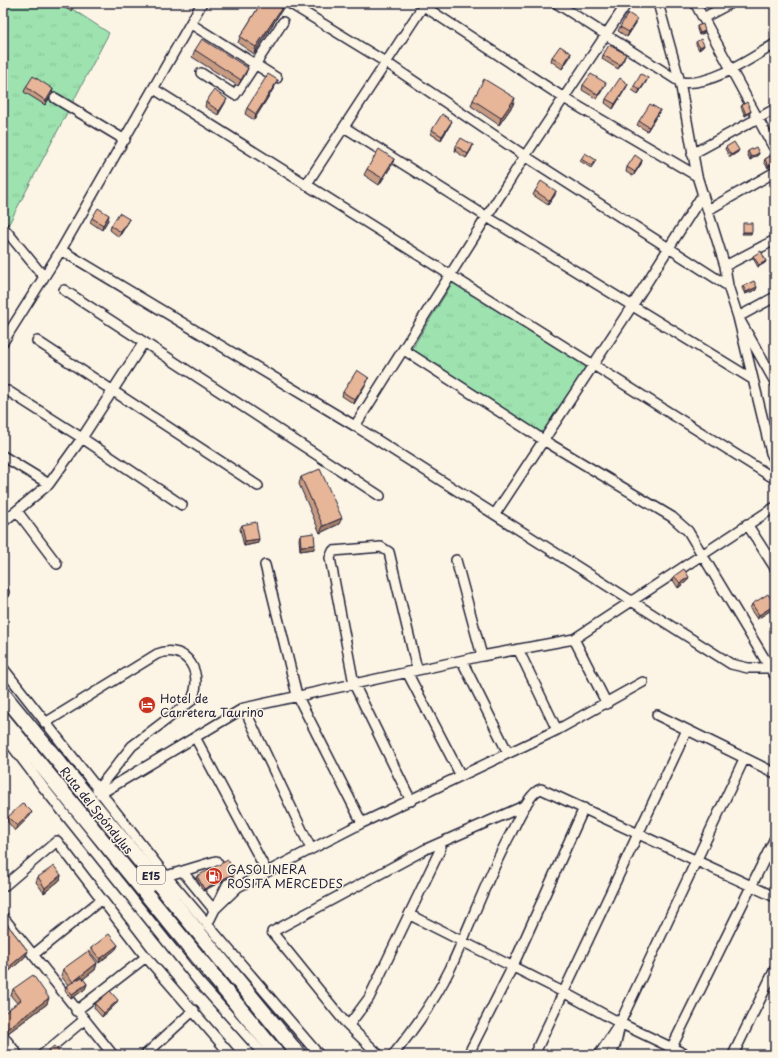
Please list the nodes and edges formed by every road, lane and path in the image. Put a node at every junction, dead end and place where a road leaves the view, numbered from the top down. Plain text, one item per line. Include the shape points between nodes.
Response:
1 (202, 3) edge
2 (289, 3) edge
3 (556, 3) edge
4 (627, 3) edge
5 (658, 3) edge
6 (695, 3) edge
7 (731, 3) edge
8 (422, 4) edge
9 (704, 18) junction
10 (283, 22) dead end
11 (191, 24) junction
12 (607, 34) junction
13 (775, 44) edge
14 (387, 63) junction
15 (255, 66) junction
16 (730, 70) junction
17 (201, 73) dead end
18 (277, 78) edge
19 (680, 82) junction
20 (154, 89) junction
21 (55, 98) dead end
22 (564, 98) junction
23 (775, 109) edge
24 (757, 118) junction
25 (344, 127) junction
26 (124, 140) junction
27 (775, 150) edge
28 (692, 154) junction
29 (525, 156) junction
30 (775, 172) edge
31 (697, 176) junction
32 (306, 185) junction
33 (703, 194) junction
34 (708, 210) junction
35 (486, 217) junction
36 (3, 227) edge
37 (775, 240) edge
38 (669, 248) junction
39 (61, 250) junction
40 (725, 266) junction
41 (450, 275) junction
42 (44, 277) junction
43 (728, 286) junction
44 (64, 290) dead end
45 (775, 297) edge
46 (632, 306) junction
47 (738, 318) junction
48 (3, 342) edge
49 (37, 342) dead end
50 (144, 342) junction
51 (404, 350) junction
52 (593, 366) junction
53 (752, 379) junction
54 (775, 382) edge
55 (8, 391) dead end
56 (112, 391) junction
57 (356, 426) junction
58 (82, 438) junction
59 (545, 440) junction
60 (3, 456) edge
61 (775, 461) edge
62 (775, 479) edge
63 (49, 484) junction
64 (258, 486) dead end
65 (380, 496) dead end
66 (182, 506) dead end
67 (775, 507) edge
68 (17, 511) junction
69 (495, 514) junction
70 (3, 522) edge
71 (747, 524) junction
72 (701, 553) junction
73 (456, 560) dead end
74 (57, 564) dead end
75 (265, 565) dead end
76 (775, 568) edge
77 (632, 601) junction
78 (574, 638) junction
79 (518, 649) junction
80 (482, 656) junction
81 (462, 661) junction
82 (773, 666) edge
83 (3, 668) edge
84 (417, 669) junction
85 (407, 672) junction
86 (775, 676) edge
87 (643, 682) dead end
88 (354, 684) junction
89 (3, 694) edge
90 (297, 695) junction
91 (607, 704) junction
92 (244, 708) junction
93 (657, 715) dead end
94 (3, 719) edge
95 (45, 723) junction
96 (557, 730) junction
97 (686, 730) junction
98 (3, 734) edge
99 (195, 737) junction
100 (508, 753) junction
101 (744, 758) junction
102 (775, 773) edge
103 (460, 776) junction
104 (98, 792) junction
105 (411, 801) junction
106 (526, 805) junction
107 (584, 808) junction
108 (362, 823) junction
109 (638, 834) junction
110 (775, 838) edge
111 (442, 842) junction
112 (312, 849) junction
113 (695, 861) junction
114 (183, 872) junction
115 (267, 872) junction
116 (161, 880) junction
117 (751, 886) junction
118 (3, 887) edge
119 (144, 892) junction
120 (775, 897) edge
121 (102, 900) junction
122 (214, 910) junction
123 (410, 915) junction
124 (3, 917) edge
125 (207, 925) junction
126 (462, 941) junction
127 (33, 955) junction
128 (146, 957) junction
129 (513, 967) junction
130 (775, 969) edge
131 (563, 992) junction
132 (194, 1010) junction
133 (76, 1012) junction
134 (84, 1020) junction
135 (620, 1023) junction
136 (348, 1025) junction
137 (283, 1035) junction
138 (3, 1036) edge
139 (670, 1051) edge
140 (266, 1053) edge
141 (18, 1055) edge
142 (42, 1055) edge
143 (113, 1055) edge
144 (145, 1055) edge
145 (231, 1055) edge
146 (299, 1055) edge
147 (319, 1055) edge
148 (379, 1055) edge
149 (393, 1055) edge
150 (468, 1055) edge
151 (534, 1055) edge
152 (599, 1055) edge
153 (610, 1055) edge
154 (687, 1055) edge
155 (733, 1055) edge

1 - 11 street
2 - 14 street
3 - 12 street
4 - 12 street
5 - 19 street
6 - 9 street
7 - 9 street
8 - 14 street
8 - 22 street
9 - 16 street
10 - 15 street
11 - 15 street
11 - 20 street
12 - 19 street
12 - 22 street
13 - 16 street
14 - 25 street
14 - 29 street
15 - 17 street via 236,95
15 - 18 street
16 - 19 street via 691,84
16 - 24 street
19 - 28 street
20 - 26 street
20 - 32 street
21 - 26 street
22 - 29 street
22 - 31 street
23 - 24 street
24 - 27 street
24 - 28 street
25 - 32 street
25 - 35 street
26 - 39 street
28 - 31 street
29 - 35 street
29 - 38 street
30 - 34 street
31 - 33 street
32 - 41 street
33 - 34 street
33 - 38 street
34 - 40 street
35 - 41 street
35 - 46 street
36 - 42 street
37 - 40 street
38 - 43 street
38 - 46 street
39 - 42 street
39 - 57 street
40 - 43 street
41 - 51 street
41 - 52 street
42 - 48 street
43 - 47 street
44 - 50 street
45 - 47 street
46 - 52 street
46 - 53 street
47 - 53 street
47 - 54 street
49 - 56 street
50 - 56 street
50 - 65 street
51 - 57 street
51 - 59 street
52 - 59 street
52 - 62 street
53 - 61 street
55 - 58 street
56 - 58 street
56 - 64 street
57 - 69 street
58 - 63 street
58 - 66 street
59 - 69 street
59 - 72 street via 672,517 688,531
60 - 63 street
63 - 68 street
67 - 71 street
68 - 70 street
68 - 74 street
69 - 77 street
71 - 72 street
71 - 76 street
72 - 77 street
72 - 82 street
73 - 80 street
75 - 90 street
77 - 78 street
77 - 82 street via 731,664 748,668
78 - 79 street
78 - 91 street
79 - 80 street
79 - 96 street
80 - 81 street
81 - 84 street
81 - 100 street
82 - 86 street
83 - 95 street
84 - 85 street
84 - 88 street via 389,552 381,546 333,551 330,558
85 - 88 street
85 - 103 street
87 - 91 street
88 - 90 street
88 - 105 street
89 - 116 highway, Ruta del Spóndylus / E15
90 - 92 street
90 - 108 street
91 - 96 street
92 - 99 street
92 - 112 street
93 - 97 street
94 - 119 highway, Ruta del Spóndylus / E15
95 - 104 street
95 - 104 street via 157,654 166,651 177,652 189,662 196,674 197,682 191,701 132,746
96 - 100 street
97 - 101 street
97 - 109 street
98 - 140 street via 199,982
99 - 104 street
99 - 115 street
100 - 103 street
101 - 102 street
101 - 113 street
103 - 105 street
104 - 116 street
105 - 108 street
106 - 107 street via 535,792 541,789
106 - 111 street
106 - 126 street
107 - 109 street
107 - 129 street
108 - 112 street
109 - 113 street
109 - 131 street
110 - 117 street
111 - 123 street
111 - 136 street via 272,932
112 - 115 street
113 - 117 street
113 - 135 street
114 - 116 street
114 - 122 street
114 - 122 street via 216,861 229,881
115 - 122 street via 238,887
116 - 119 street
116 - 125 street
116 - 137 highway, Ruta del Spóndylus / E15
117 - 120 street
117 - 139 street
118 - 121 street via 57,841
119 - 140 highway, Ruta del Spóndylus / E15
121 - 127 street
121 - 128 street
122 - 125 street
123 - 126 street
123 - 136 street via 369,998
124 - 127 street
125 - 147 street
126 - 129 street
126 - 149 street via 450,970 420,1022
127 - 133 street
128 - 132 street
128 - 133 street
129 - 131 street
129 - 150 street
130 - 155 street
131 - 135 street
131 - 151 street
132 - 144 street
132 - 145 street
133 - 134 street
134 - 142 street
134 - 143 street
135 - 139 street
135 - 152 street
135 - 153 street via 616,1044
136 - 148 street
137 - 140 street
137 - 146 highway, Ruta del Spóndylus / E15
138 - 141 street
139 - 154 street

